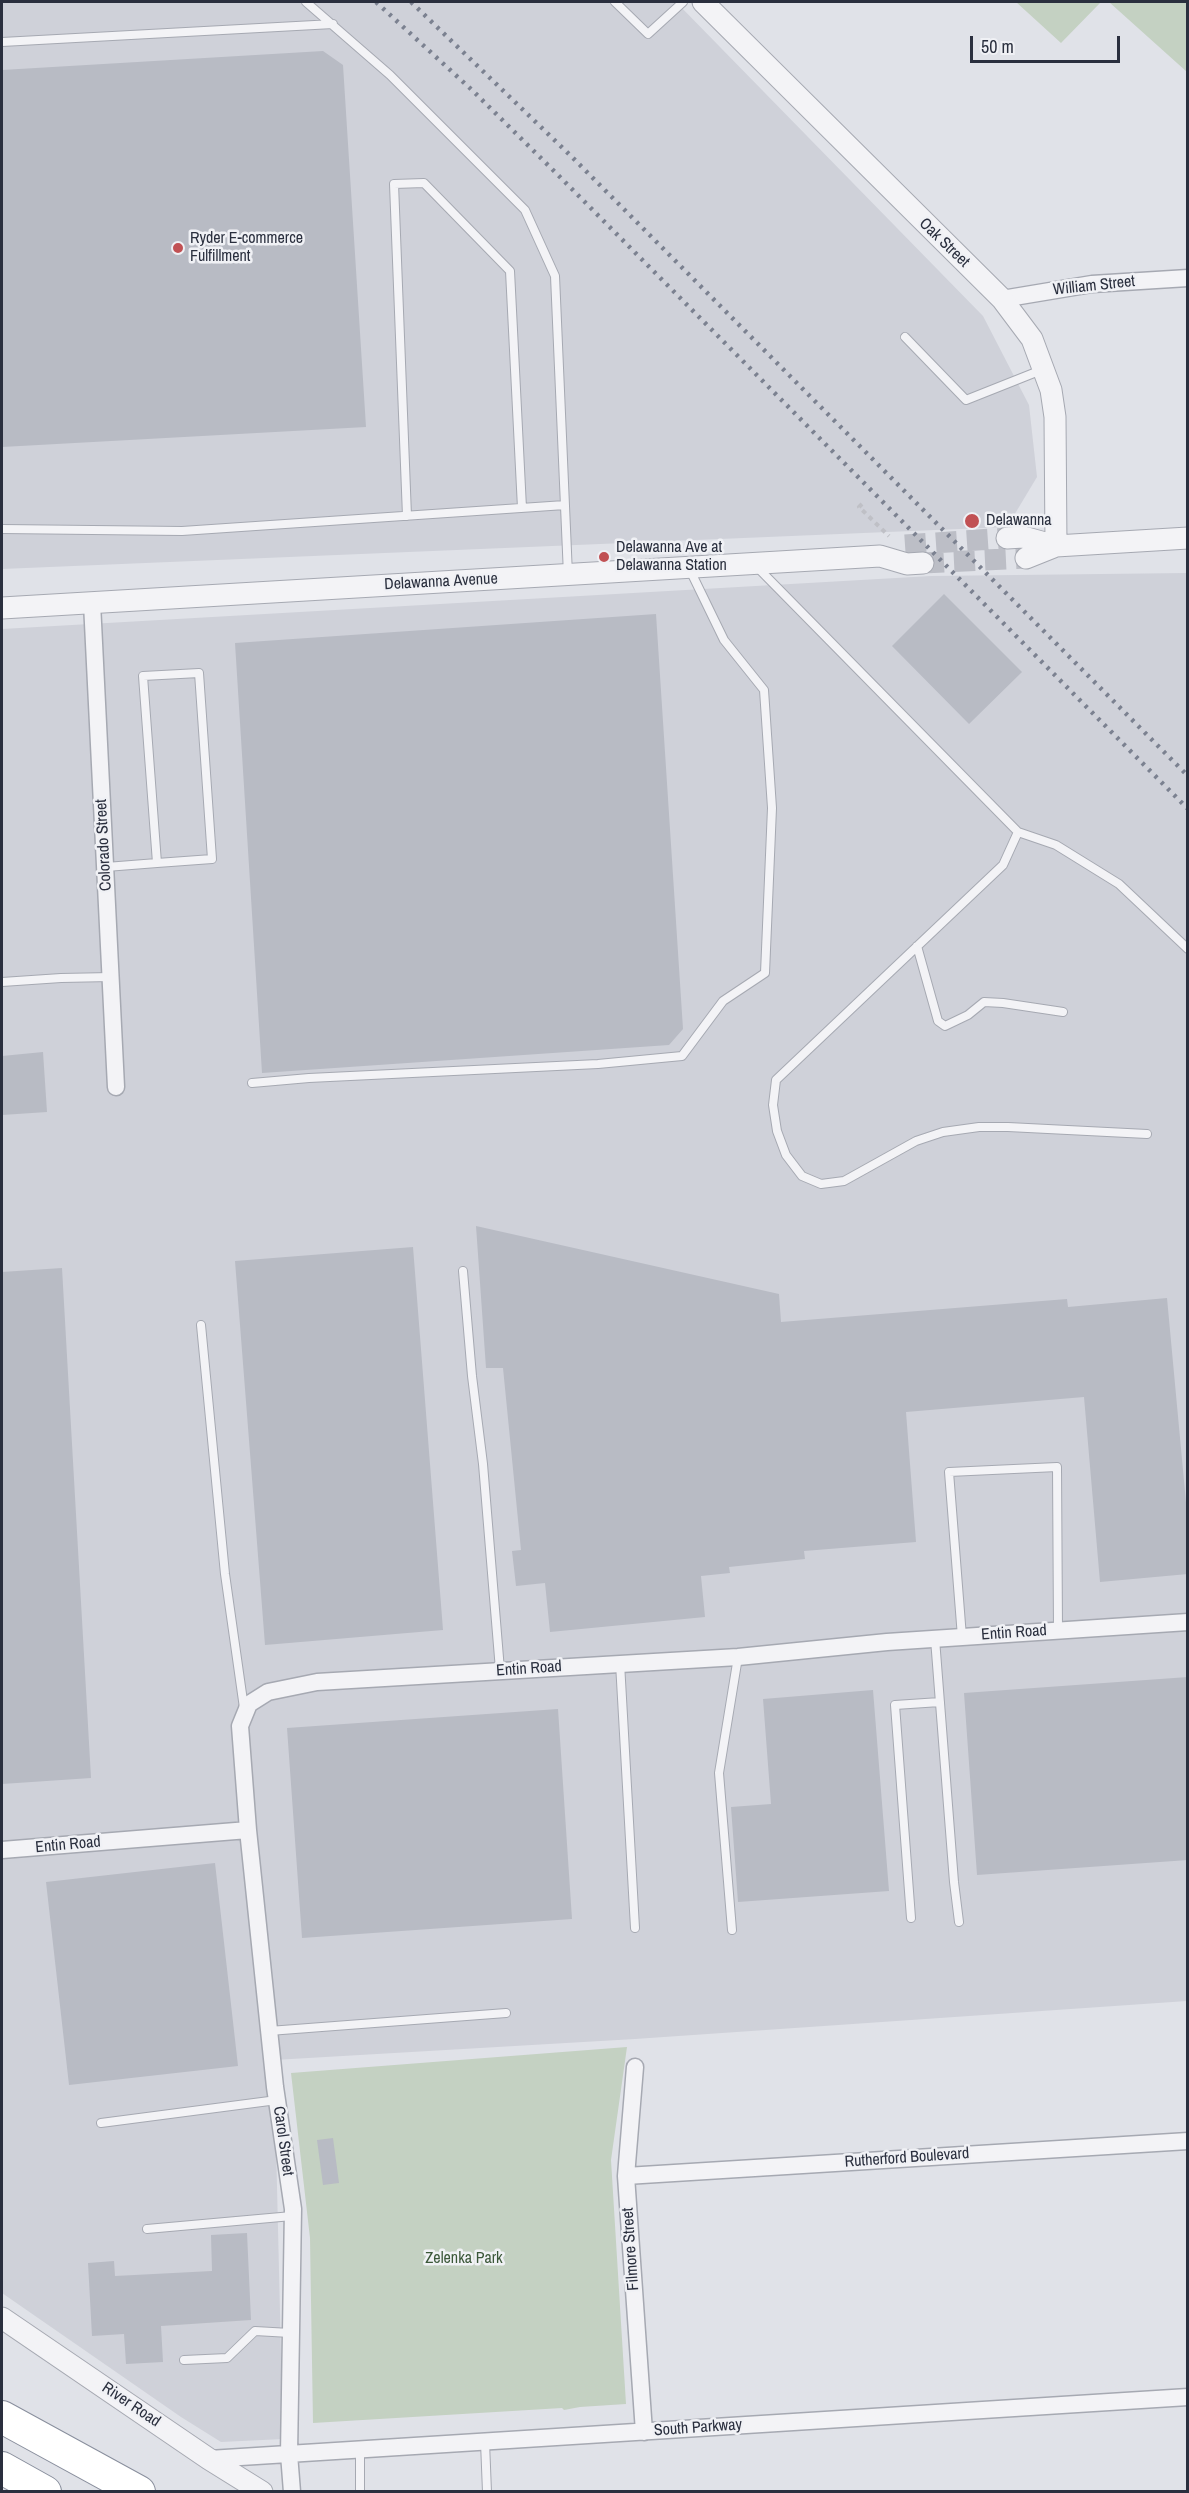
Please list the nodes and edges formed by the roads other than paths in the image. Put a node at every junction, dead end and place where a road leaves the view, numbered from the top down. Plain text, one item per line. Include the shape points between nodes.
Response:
1 (306, 2) edge
2 (615, 2) edge
3 (683, 2) edge
4 (703, 2) edge
5 (333, 24) junction
6 (2, 42) edge
7 (1188, 278) edge
8 (1002, 299) junction
9 (905, 338) dead end
10 (1044, 369) junction
11 (565, 505) junction
12 (522, 508) junction
13 (406, 516) junction
14 (2, 529) edge
15 (1007, 538) tunnel mouth
16 (1188, 538) edge
17 (897, 540) tunnel mouth
18 (1056, 546) junction
19 (880, 556) junction
20 (1026, 558) tunnel mouth
21 (923, 563) tunnel mouth
22 (753, 564) junction
23 (689, 568) junction
24 (568, 575) junction
25 (92, 603) junction
26 (2, 608) edge
27 (1018, 832) junction
28 (157, 863) junction
29 (106, 867) junction
30 (917, 946) junction
31 (1188, 949) edge
32 (111, 977) junction
33 (2, 982) edge
34 (1063, 1012) dead end
35 (252, 1083) dead end
36 (116, 1087) dead end
37 (1148, 1134) dead end
38 (463, 1271) dead end
39 (201, 1325) dead end
40 (1188, 1622) edge
41 (1058, 1630) junction
42 (962, 1637) junction
43 (935, 1639) junction
44 (738, 1657) junction
45 (620, 1663) junction
46 (500, 1670) junction
47 (940, 1702) junction
48 (245, 1715) junction
49 (248, 1830) junction
50 (2, 1850) edge
51 (911, 1918) dead end
52 (959, 1922) dead end
53 (635, 1928) dead end
54 (732, 1930) dead end
55 (506, 2013) dead end
56 (269, 2031) junction
57 (635, 2067) dead end
58 (277, 2100) junction
59 (101, 2123) dead end
60 (1188, 2141) edge
61 (626, 2175) junction
62 (292, 2216) junction
63 (147, 2229) dead end
64 (2, 2318) edge
65 (290, 2333) junction
66 (183, 2360) dead end
67 (1188, 2397) edge
68 (2, 2417) edge
69 (644, 2432) junction
70 (485, 2442) junction
71 (360, 2449) junction
72 (289, 2454) junction
73 (209, 2458) junction
74 (2, 2468) edge
75 (45, 2492) edge
76 (140, 2492) edge
77 (262, 2492) edge
78 (292, 2492) edge
79 (360, 2492) edge
80 (487, 2492) edge

1 - 5 lane
2 - 3 lane via 648,34
4 - 8 street, Oak Street
5 - 6 lane
5 - 11 lane via 390,75 525,210 555,276
7 - 8 street, William Street via 1092,284
8 - 10 street, Oak Street via 1032,339
9 - 10 lane via 966,400
10 - 18 street, Oak Street via 1054,417
11 - 12 lane
11 - 24 lane
12 - 13 lane
12 - 13 lane via 510,271 424,183 394,184
13 - 14 lane via 182,531
15 - 18 street via 1023,537
16 - 18 street
17 - 19 street, Delawanna Avenue
18 - 20 street
19 - 21 street, Delawanna Avenue via 907,564
19 - 22 street, Delawanna Avenue
22 - 23 street, Delawanna Avenue
22 - 27 lane
23 - 24 street, Delawanna Avenue
23 - 35 lane via 724,640 764,690 772,808 765,974 723,1001 682,1056
24 - 25 street, Delawanna Avenue
25 - 26 street, Delawanna Avenue
25 - 29 street, Colorado Street
27 - 30 lane via 1003,865
27 - 31 lane via 1056,845 1119,884
28 - 28 lane via 213,859 199,674 143,676
28 - 29 lane
29 - 32 street, Colorado Street
30 - 34 lane via 938,1022 945,1026 984,1002
30 - 37 lane via 776,1080 773,1105 777,1131 786,1155 802,1176 821,1184 844,1181 916,1141 980,1127
32 - 33 lane
32 - 36 street, Colorado Street
38 - 46 lane
39 - 48 lane via 225,1574
40 - 41 street, Entin Road
41 - 42 street, Entin Road
41 - 42 lane via 1057,1467 949,1472
42 - 43 street, Entin Road
43 - 44 street, Entin Road
43 - 47 lane
44 - 45 street, Entin Road
44 - 54 lane via 719,1773
45 - 46 street, Entin Road
45 - 53 lane
46 - 48 street, Entin Road via 316,1682 268,1692 249,1704
47 - 51 lane via 895,1705
47 - 52 lane
48 - 49 street via 240,1726
49 - 50 street, Entin Road
49 - 56 street, Carol Street
55 - 56 lane
56 - 58 street, Carol Street
57 - 61 street, Filmore Street
58 - 59 lane
58 - 62 street, Carol Street
60 - 61 street, Rutherford Boulevard
61 - 69 street, Filmore Street
62 - 63 lane
62 - 65 street, Carol Street
64 - 73 street, River Road
65 - 66 lane via 255,2331 227,2358
65 - 72 street, Carol Street
67 - 69 street, South Parkway
68 - 76 highway
69 - 70 street, South Parkway
70 - 71 street, South Parkway
70 - 80 lane
71 - 72 street, South Parkway
71 - 79 lane
72 - 73 street, South Parkway
72 - 78 street, Carol Street
73 - 77 street, River Road
74 - 75 highway

